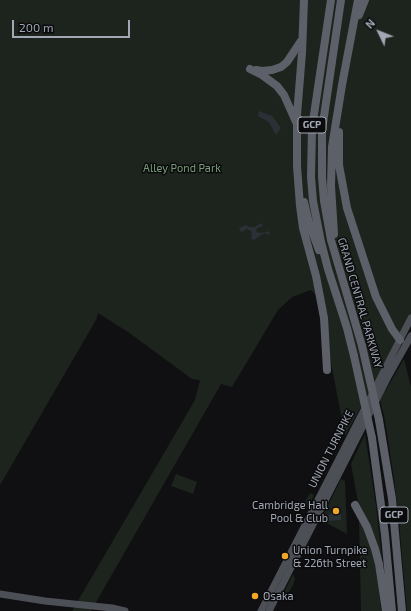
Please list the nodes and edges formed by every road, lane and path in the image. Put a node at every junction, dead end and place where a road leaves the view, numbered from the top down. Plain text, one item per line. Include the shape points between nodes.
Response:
1 (304, 0) edge
2 (341, 0) edge
3 (358, 0) edge
4 (365, 0) edge
5 (330, 3) edge
6 (303, 38) junction
7 (349, 48) junction
8 (342, 85) junction
9 (296, 123) junction
10 (333, 240) junction
11 (315, 243) junction
12 (411, 318) edge
13 (411, 336) edge
14 (400, 340) junction
15 (327, 370) dead end
16 (355, 505) dead end
17 (0, 594) edge
18 (125, 611) edge
19 (261, 611) edge
20 (268, 611) edge
21 (386, 611) edge
22 (392, 611) edge
23 (402, 611) edge

1 - 6 highway
2 - 10 highway, GRAND CENTRAL PARKWAY / GCP via 324,108 321,153 324,201
3 - 7 highway
4 - 7 highway
5 - 11 highway, GRAND CENTRAL PARKWAY / GCP via 314,106 311,151
6 - 9 highway
6 - 9 highway via 296,51 280,67 262,71 250,69 277,86
7 - 8 highway
8 - 10 highway via 332,153
8 - 14 highway via 338,140 343,190 376,297
9 - 11 highway via 303,228
10 - 23 highway, GRAND CENTRAL PARKWAY / GCP, bridge via 379,420 392,498
11 - 15 highway via 316,276 324,318
11 - 22 highway, GRAND CENTRAL PARKWAY / GCP, bridge via 335,291 354,356 372,438
12 - 14 main road, UNION TURNPIKE
13 - 20 main road, UNION TURNPIKE
14 - 19 main road, UNION TURNPIKE
16 - 21 highway via 375,549
17 - 18 main road

